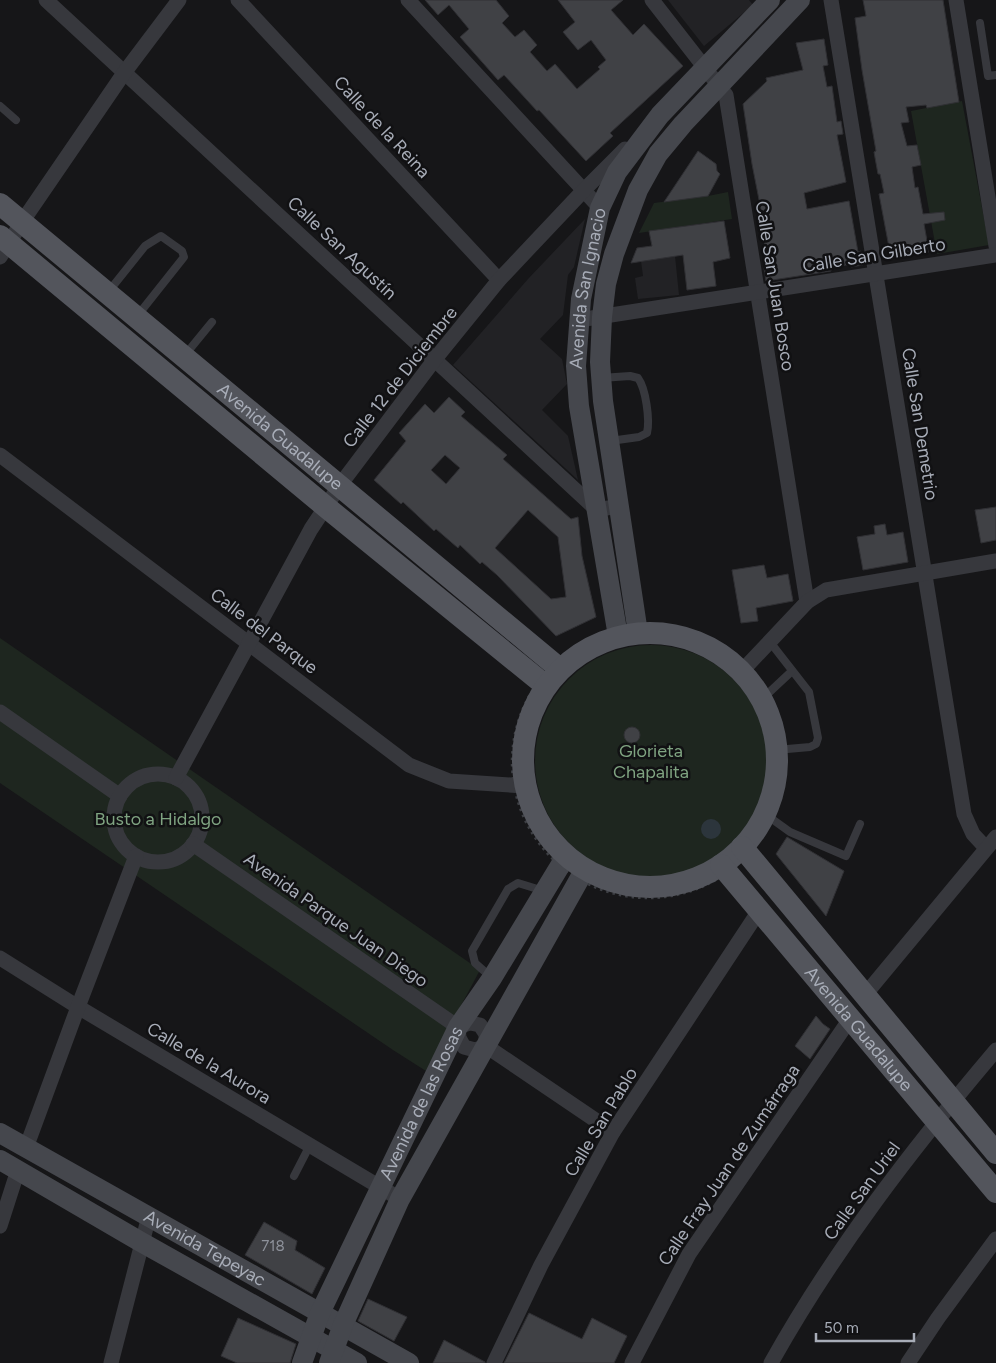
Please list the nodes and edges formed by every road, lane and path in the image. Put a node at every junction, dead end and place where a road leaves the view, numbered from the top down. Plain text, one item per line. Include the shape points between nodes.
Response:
1 (46, 0) edge
2 (179, 0) edge
3 (238, 0) edge
4 (408, 0) edge
5 (652, 0) edge
6 (770, 0) edge
7 (800, 0) edge
8 (830, 0) edge
9 (956, 0) edge
10 (980, 23) dead end
11 (704, 68) junction
12 (124, 73) junction
13 (992, 75) edge
14 (969, 80) junction
15 (719, 85) junction
16 (0, 106) edge
17 (660, 115) junction
18 (16, 120) dead end
19 (584, 190) junction
20 (0, 204) edge
21 (600, 208) junction
22 (22, 222) junction
23 (3, 246) edge
24 (996, 246) edge
25 (996, 255) edge
26 (876, 274) junction
27 (499, 280) junction
28 (108, 292) junction
29 (756, 292) junction
30 (602, 316) junction
31 (137, 317) junction
32 (579, 320) junction
33 (212, 322) dead end
34 (184, 356) junction
35 (435, 359) junction
36 (601, 378) junction
37 (608, 441) junction
38 (0, 456) edge
39 (340, 485) junction
40 (618, 506) junction
41 (326, 507) junction
42 (597, 510) junction
43 (996, 561) edge
44 (925, 572) junction
45 (807, 602) junction
46 (628, 635) junction
47 (770, 642) junction
48 (249, 644) junction
49 (792, 671) junction
50 (741, 672) junction
51 (550, 675) junction
52 (761, 700) junction
53 (0, 712) edge
54 (776, 750) junction
55 (176, 778) junction
56 (526, 786) junction
57 (120, 796) junction
58 (765, 814) junction
59 (860, 824) dead end
60 (991, 843) edge
61 (193, 844) junction
62 (742, 847) junction
63 (136, 856) junction
64 (566, 856) junction
65 (722, 865) junction
66 (585, 869) junction
67 (546, 891) junction
68 (759, 911) junction
69 (0, 958) edge
70 (492, 978) junction
71 (864, 996) junction
72 (78, 1007) junction
73 (850, 1019) junction
74 (458, 1027) junction
75 (486, 1046) junction
76 (996, 1050) edge
77 (952, 1101) junction
78 (937, 1122) junction
79 (613, 1132) junction
80 (0, 1133) edge
81 (310, 1145) junction
82 (26, 1148) junction
83 (996, 1153) edge
84 (0, 1160) edge
85 (18, 1170) junction
86 (294, 1176) dead end
87 (380, 1187) junction
88 (996, 1192) edge
89 (400, 1199) junction
90 (149, 1216) junction
91 (0, 1226) edge
92 (996, 1239) edge
93 (141, 1242) junction
94 (320, 1312) junction
95 (343, 1325) junction
96 (311, 1337) junction
97 (331, 1356) edge
98 (111, 1363) edge
99 (302, 1363) edge
100 (357, 1363) edge
101 (409, 1363) edge
102 (494, 1363) edge
103 (632, 1363) edge
104 (771, 1363) edge
105 (908, 1363) edge

1 - 12 street, Calle San Agustín
2 - 12 street
3 - 27 street, Calle de la Reina
4 - 19 street
5 - 11 street, Calle San Juan Bosco
6 - 11 street, Avenida San Ignacio
7 - 15 street, Avenida San Ignacio
8 - 26 street, Calle San Demetrio
9 - 14 street
10 - 13 lane
11 - 15 street, Calle San Juan Bosco
11 - 17 street, Avenida San Ignacio
12 - 22 street
12 - 35 street, Calle San Agustín
13 - 14 lane
14 - 24 street
15 - 29 street, Calle San Juan Bosco via 726,95
15 - 30 street, Avenida San Ignacio via 658,154 638,190 614,254
16 - 18 lane
17 - 19 street, Calle 12 de Diciembre
17 - 21 street, Avenida San Ignacio via 617,172
19 - 21 street
19 - 27 street, Calle 12 de Diciembre
20 - 22 main road, Avenida Guadalupe
21 - 32 street, Avenida San Ignacio
22 - 23 street
22 - 28 main road, Avenida Guadalupe
23 - 41 main road, Avenida Guadalupe
25 - 26 street, Calle San Gilberto
26 - 29 street, Calle San Gilberto
26 - 44 street, Calle San Demetrio
27 - 35 street, Calle 12 de Diciembre
28 - 31 main road, Avenida Guadalupe
28 - 31 lane via 145,246 161,236 182,250 184,257
29 - 30 street, Calle San Gilberto
29 - 45 street, Calle San Juan Bosco
30 - 32 street, Calle San Gilberto
30 - 36 street, Avenida San Ignacio
31 - 34 main road, Avenida Guadalupe
32 - 42 street, Avenida San Ignacio via 576,366 579,406
33 - 34 lane
34 - 39 main road, Avenida Guadalupe
35 - 39 street, Calle 12 de Diciembre
35 - 42 street, Calle San Agustín
36 - 37 street, Avenida San Ignacio
36 - 37 lane via 638,378 643,385 649,426 647,434 639,437
37 - 40 street, Avenida San Ignacio
38 - 48 street, Calle del Parque
39 - 41 street, Calle 12 de Diciembre
39 - 51 main road, Avenida Guadalupe
40 - 42 street
40 - 46 street, Avenida San Ignacio
41 - 48 street, Calle 12 de Diciembre
41 - 51 main road, Avenida Guadalupe
42 - 46 street, Avenida San Ignacio
43 - 44 street
44 - 45 street via 837,586
44 - 60 street, Calle San Demetrio via 964,814 973,834
45 - 47 street
46 - 50 main road via 666,634 694,641 719,654
46 - 51 main road via 597,644
47 - 49 lane
47 - 50 street
48 - 55 street, Calle 12 de Diciembre
48 - 56 street, Calle del Parque via 409,765 449,781
49 - 52 lane
49 - 54 lane via 808,692 818,738 810,747
50 - 52 main road
51 - 51 path via 515,722 513,795 522,819 555,863 570,874 627,896 655,897 685,891 722,876 756,845 777,810 787,757 770,699 733,656 701,638 665,627 646,626 610,631 580,645
51 - 56 main road via 525,734
52 - 54 main road
53 - 57 street
54 - 58 main road via 776,772
55 - 57 street via 158,774 140,778
55 - 61 street via 192,790 200,807 201,826
56 - 64 main road via 540,824
57 - 63 street via 114,815 117,834
58 - 59 lane via 790,832 846,856
58 - 62 main road
60 - 71 street
61 - 63 street via 172,860 154,862
61 - 74 street, Avenida Parque Juan Diego
62 - 65 main road
62 - 71 main road, Avenida Guadalupe
63 - 72 street
64 - 66 main road
64 - 67 street, Avenida de las Rosas
65 - 66 main road via 678,884 654,887 607,879
65 - 68 main road, Avenida Guadalupe
66 - 75 street, Avenida de las Rosas
67 - 70 street, Avenida de las Rosas
67 - 70 lane via 518,883 508,889 472,951 475,964
68 - 73 main road, Avenida Guadalupe
68 - 79 street, Calle San Pablo
69 - 72 street, Calle de la Aurora
70 - 74 street, Avenida de las Rosas
71 - 77 main road, Avenida Guadalupe
72 - 81 street, Calle de la Aurora
72 - 82 street
73 - 78 main road, Avenida Guadalupe
73 - 103 street, Calle Fray Juan de Zumárraga via 688,1254
74 - 75 street via 464,1047 474,1050
74 - 75 street via 470,1023 480,1025 486,1034
74 - 87 street, Avenida de las Rosas
75 - 79 street
75 - 89 street, Avenida de las Rosas
76 - 77 street, Calle San Uriel
77 - 78 street, Calle San Uriel
77 - 83 main road, Avenida Guadalupe
78 - 88 main road, Avenida Guadalupe
78 - 104 street, Calle San Uriel via 864,1216
79 - 102 street, Calle San Pablo via 541,1265
80 - 82 street, Avenida Tepeyac
81 - 86 lane
81 - 87 street, Calle de la Aurora
82 - 85 street via 30,1162
82 - 90 street, Avenida Tepeyac
84 - 85 street, Avenida Tepeyac
85 - 91 street
85 - 93 street, Avenida Tepeyac
87 - 89 street, Calle de la Aurora
87 - 94 street, Avenida de las Rosas
89 - 95 street, Avenida de las Rosas
90 - 93 street
90 - 94 street, Avenida Tepeyac
92 - 105 street
93 - 96 street, Avenida Tepeyac
93 - 98 street
94 - 95 street, Avenida Tepeyac
94 - 96 street, Avenida de las Rosas
95 - 97 street, Avenida de las Rosas
95 - 101 street, Avenida Tepeyac
96 - 97 street, Avenida Tepeyac
96 - 99 street, Avenida de las Rosas
97 - 100 street, Avenida Tepeyac

